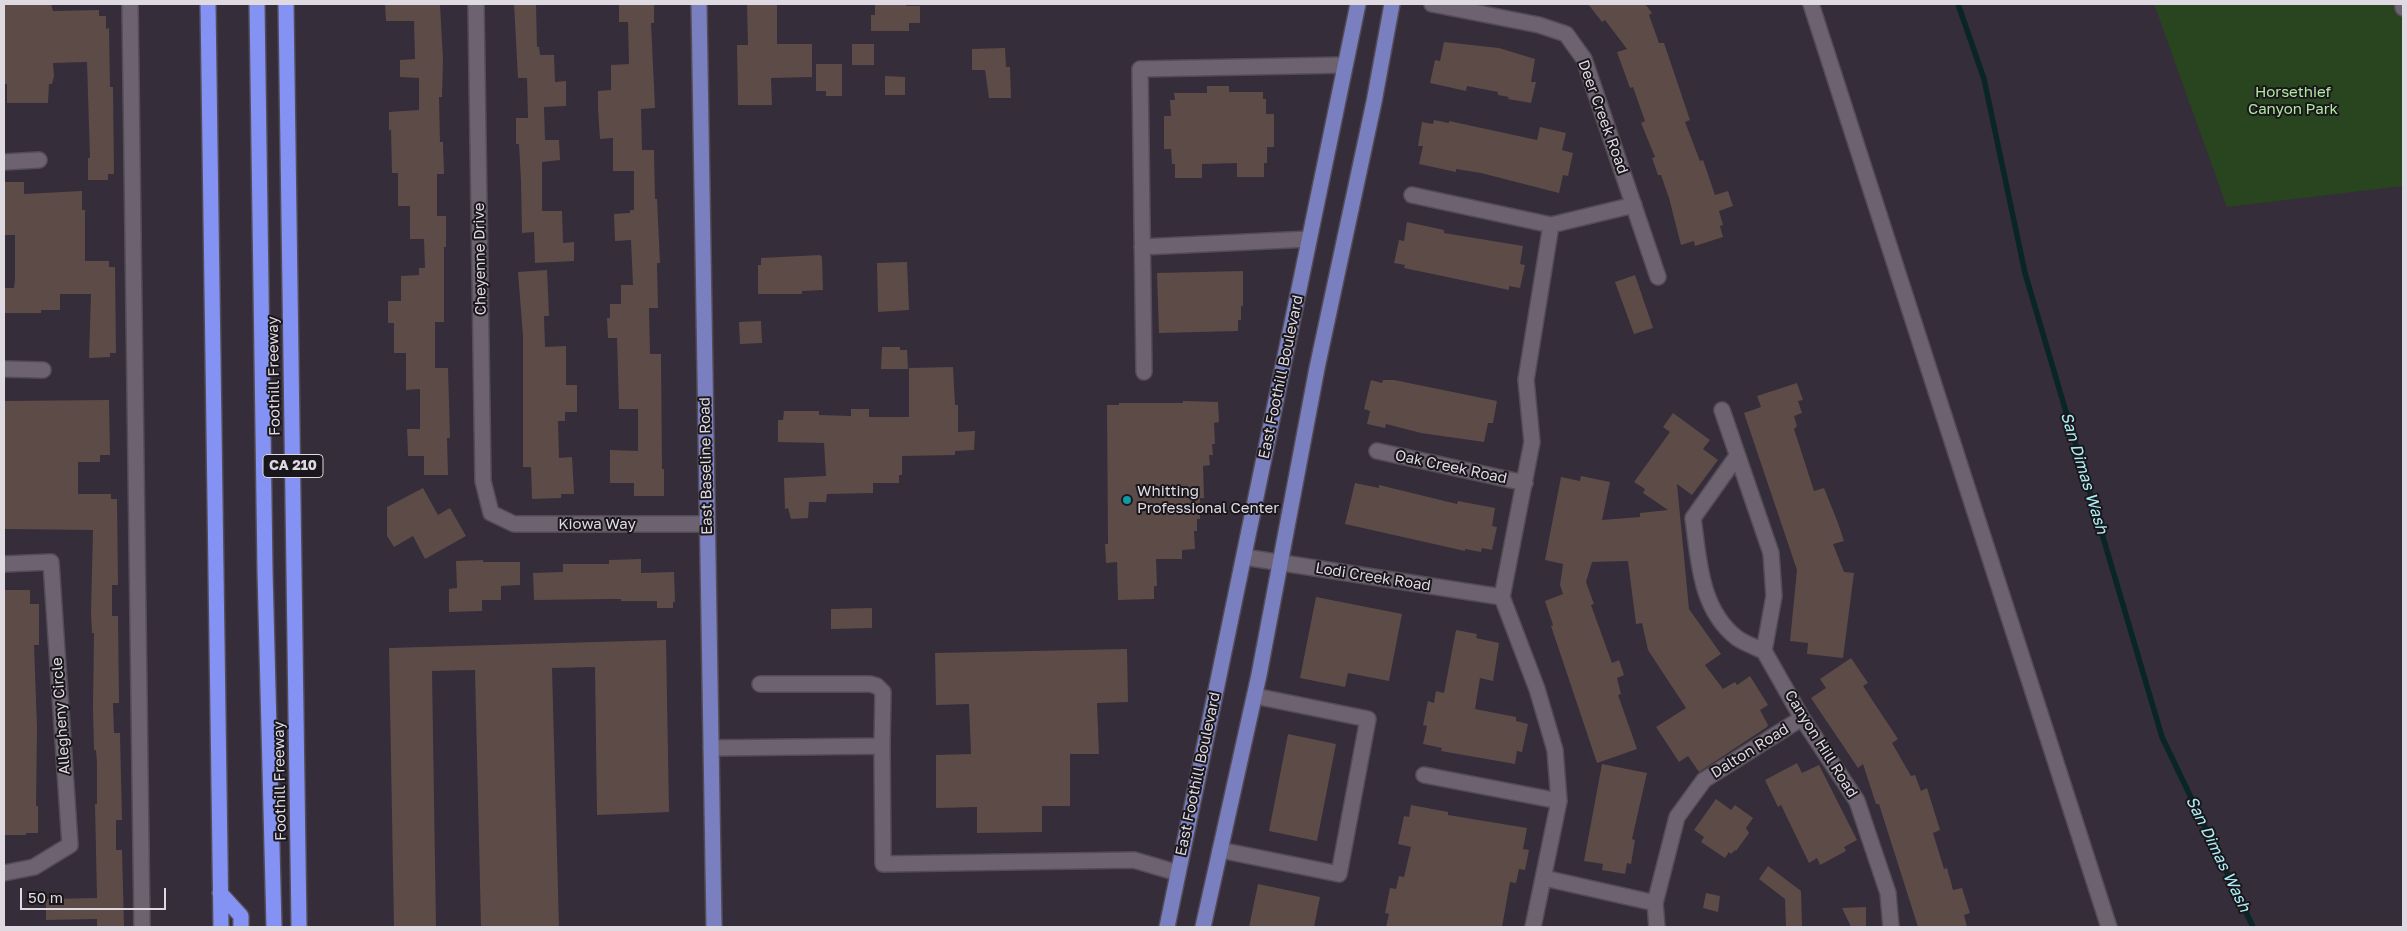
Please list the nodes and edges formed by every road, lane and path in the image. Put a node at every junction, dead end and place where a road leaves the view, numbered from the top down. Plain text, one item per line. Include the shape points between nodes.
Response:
1 (130, 4) edge
2 (208, 4) edge
3 (257, 4) edge
4 (286, 4) edge
5 (476, 4) edge
6 (699, 4) edge
7 (1358, 4) edge
8 (1392, 4) edge
9 (1432, 4) edge
10 (1811, 4) edge
11 (2402, 4) edge
12 (2403, 8) edge
13 (1345, 65) junction
14 (39, 160) dead end
15 (4, 162) edge
16 (1412, 195) dead end
17 (1634, 205) junction
18 (1551, 225) junction
19 (1309, 239) junction
20 (1142, 247) junction
21 (1658, 277) dead end
22 (4, 369) edge
23 (43, 370) dead end
24 (1144, 372) dead end
25 (1722, 410) dead end
26 (1377, 451) dead end
27 (1737, 456) junction
28 (1526, 483) junction
29 (491, 513) joint
30 (706, 524) junction
31 (1244, 557) junction
32 (1282, 562) junction
33 (4, 564) edge
34 (1502, 597) junction
35 (1764, 651) junction
36 (760, 684) dead end
37 (1255, 696) junction
38 (1802, 718) junction
39 (882, 746) junction
40 (711, 748) junction
41 (1424, 775) dead end
42 (1559, 801) junction
43 (1220, 850) junction
44 (4, 873) edge
45 (1178, 873) junction
46 (1544, 878) junction
47 (220, 892) junction
48 (1655, 903) junction
49 (142, 927) edge
50 (220, 927) edge
51 (242, 927) edge
52 (274, 927) edge
53 (299, 927) edge
54 (714, 927) edge
55 (1167, 927) edge
56 (1203, 927) edge
57 (1534, 927) edge
58 (1657, 927) edge
59 (1891, 927) edge
60 (2109, 927) edge

1 - 49 street
2 - 47 highway
3 - 52 highway
4 - 53 highway, Foothill Freeway / CA 210
5 - 29 street, Cheyenne Drive via 483,480
6 - 30 main road, East Baseline Road
7 - 13 main road, East Foothill Boulevard
8 - 32 main road via 1317,368
9 - 17 street, Deer Creek Road via 1539,25 1566,34 1584,59
10 - 60 street
11 - 12 street
13 - 19 main road, East Foothill Boulevard
13 - 20 street via 1140,69
14 - 15 street
16 - 18 street
17 - 18 street
17 - 21 street, Deer Creek Road
18 - 28 street via 1526,380 1532,442
19 - 20 street
19 - 31 main road, East Foothill Boulevard
20 - 24 street
22 - 23 street
25 - 27 street
26 - 28 street, Oak Creek Road
27 - 35 street via 1771,553 1774,596
27 - 35 street via 1693,518 1702,583 1718,620 1738,638
28 - 34 street
29 - 30 street, Kiowa Way via 514,524
30 - 40 main road, East Baseline Road
31 - 32 street, Lodi Creek Road
31 - 45 main road, East Foothill Boulevard
32 - 34 street, Lodi Creek Road
32 - 37 main road
33 - 44 street, Allegheny Circle via 51,562 70,845 34,867
34 - 42 street via 1537,688 1556,750
35 - 38 street, Canyon Hill Road
36 - 39 street via 878,686 883,692
37 - 43 main road
37 - 43 street via 1368,719 1339,874
38 - 48 street, Dalton Road via 1704,780 1677,817
38 - 59 street, Canyon Hill Road via 1857,801 1888,893
39 - 40 street
39 - 45 street via 883,864 1134,860
40 - 54 main road, East Baseline Road
41 - 42 street
42 - 46 street
43 - 56 main road
45 - 55 main road, East Foothill Boulevard
46 - 48 street
46 - 57 street
47 - 50 highway
47 - 51 highway via 241,916
48 - 58 street, Dalton Road

